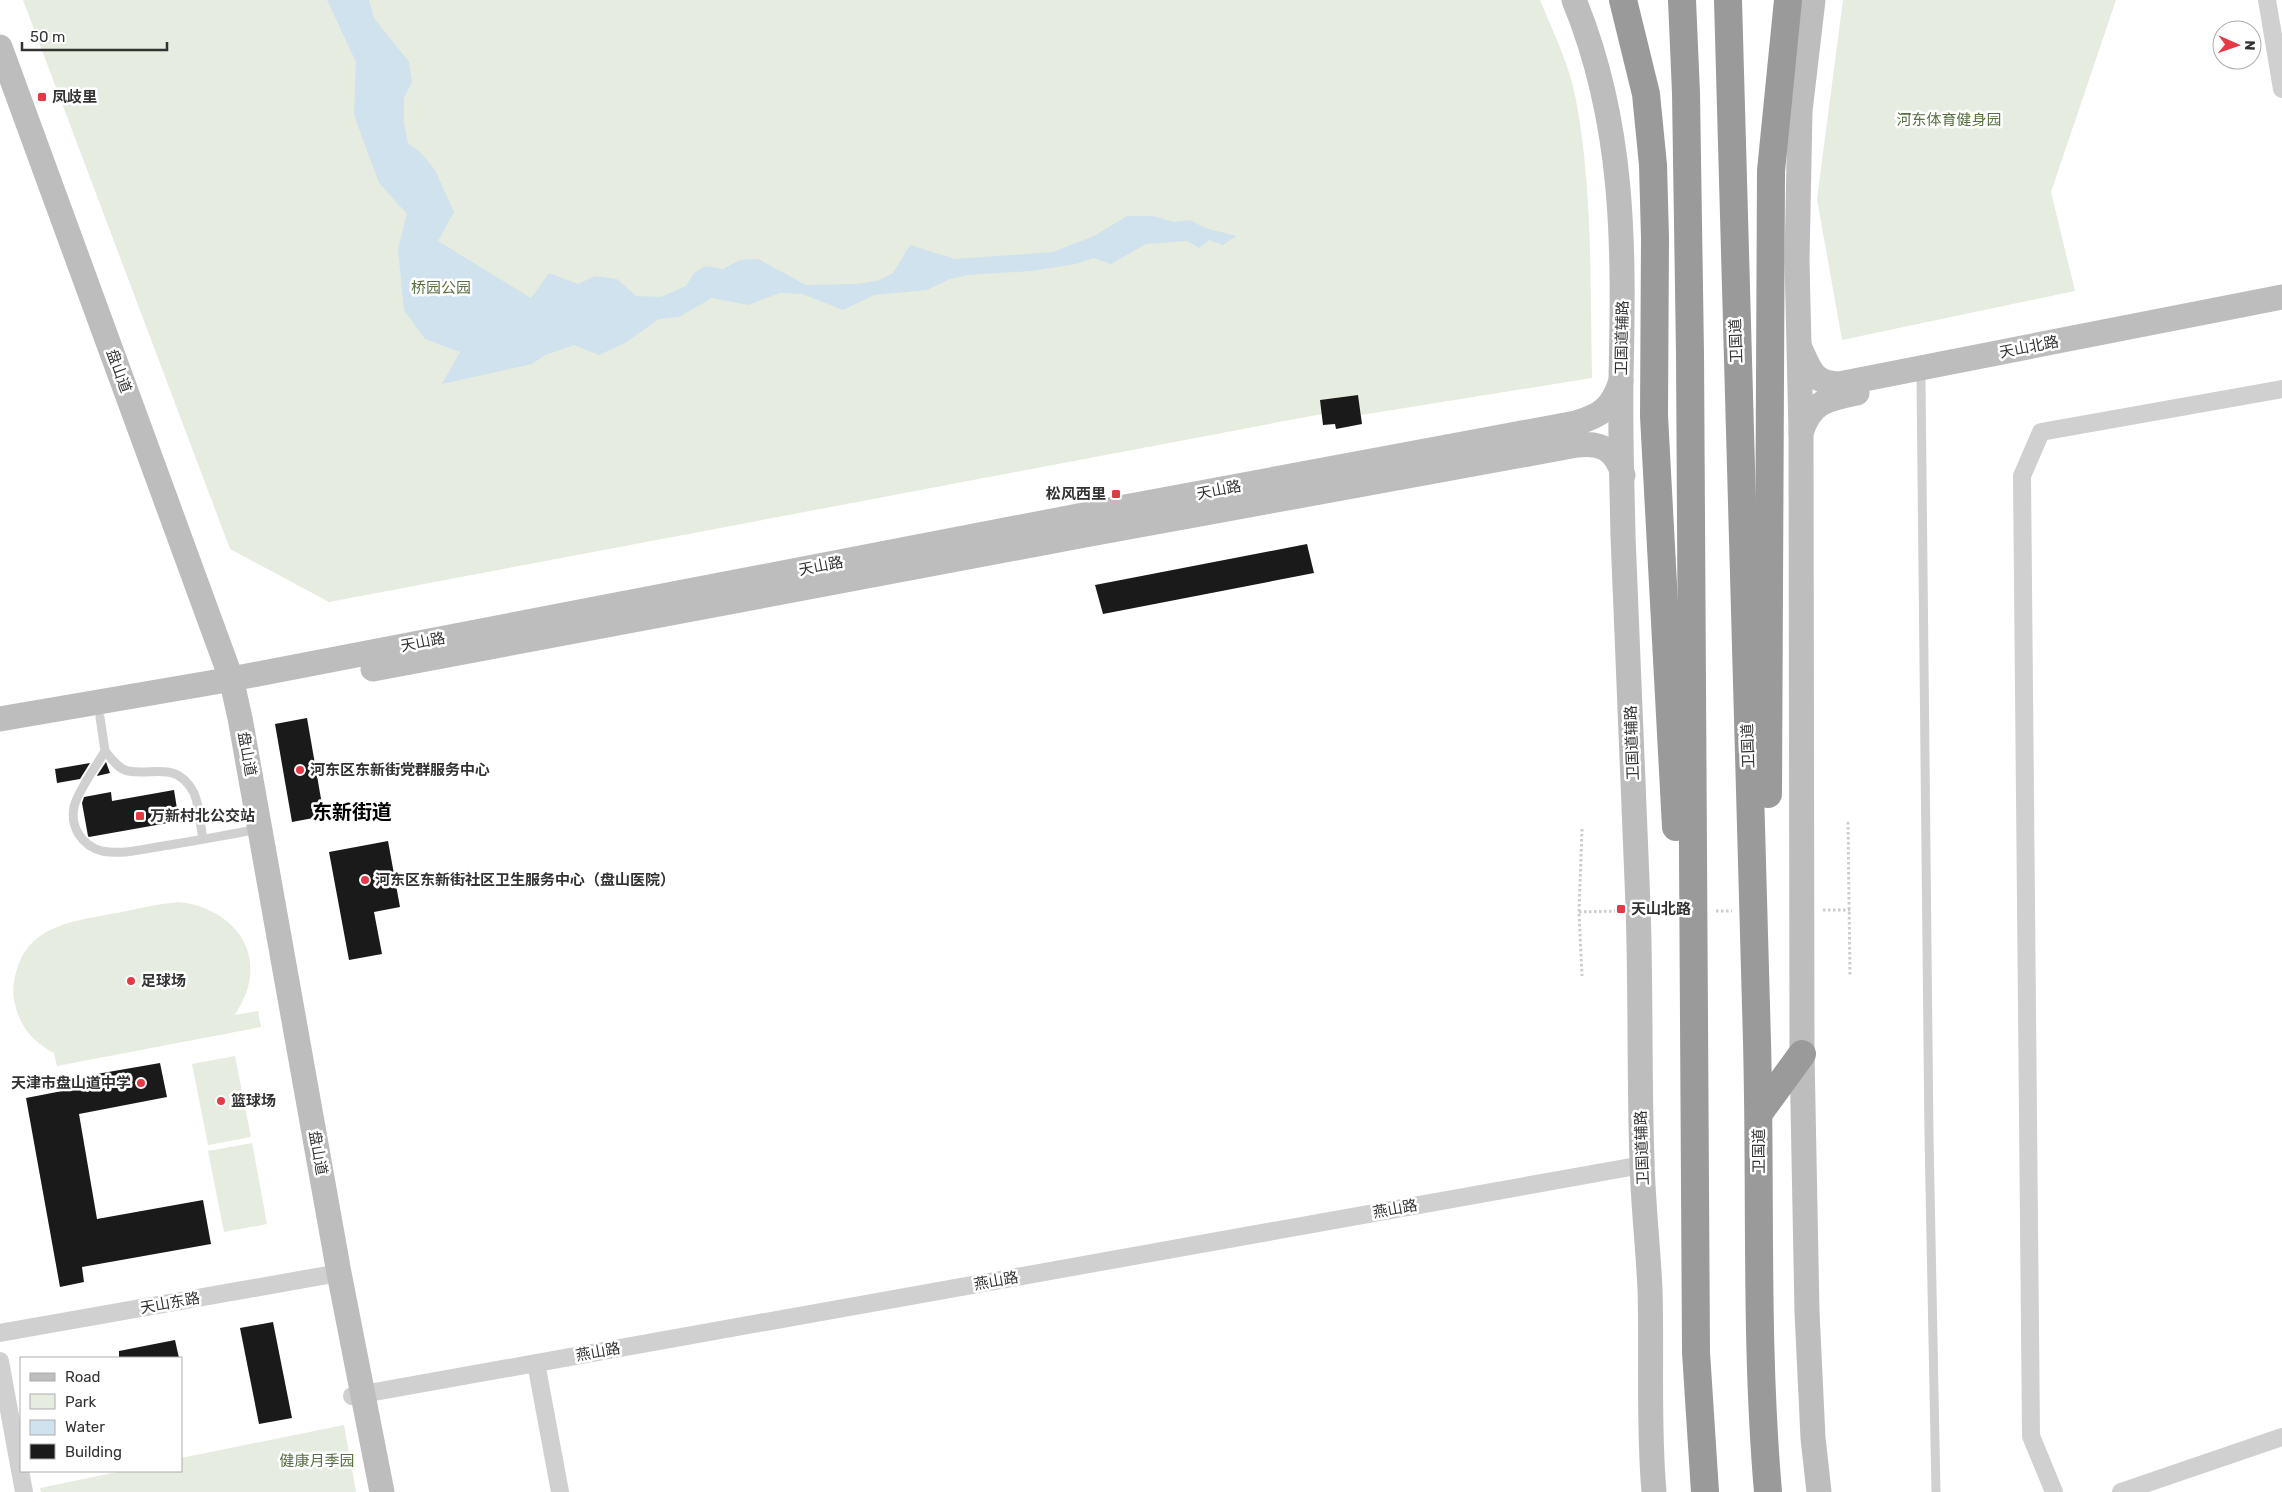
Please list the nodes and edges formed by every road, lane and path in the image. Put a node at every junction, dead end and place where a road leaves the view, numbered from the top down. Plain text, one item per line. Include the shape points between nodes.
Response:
1 (1574, 0) edge
2 (1623, 0) edge
3 (1682, 0) edge
4 (1728, 0) edge
5 (1788, 0) edge
6 (1813, 0) edge
7 (2266, 0) edge
8 (0, 47) edge
9 (0, 84) edge
10 (2282, 89) edge
11 (2282, 296) edge
12 (2282, 313) edge
13 (1798, 342) junction
14 (1921, 379) junction
15 (1621, 381) junction
16 (2282, 389) edge
17 (1801, 433) junction
18 (1623, 475) junction
19 (228, 688) junction
20 (100, 717) junction
21 (0, 719) edge
22 (0, 733) edge
23 (105, 750) junction
24 (1848, 822) dead end
25 (1582, 829) dead end
26 (255, 830) junction
27 (203, 839) junction
28 (1582, 976) dead end
29 (1850, 976) dead end
30 (1802, 1054) junction
31 (1694, 1105) junction
32 (1759, 1113) junction
33 (1642, 1165) junction
34 (333, 1274) junction
35 (0, 1333) edge
36 (0, 1361) edge
37 (536, 1363) junction
38 (357, 1395) junction
39 (2282, 1438) edge
40 (20, 1470) edge
41 (20, 1472) edge
42 (24, 1492) edge
43 (370, 1492) edge
44 (382, 1492) edge
45 (560, 1492) edge
46 (1654, 1492) edge
47 (1704, 1492) edge
48 (1768, 1492) edge
49 (1819, 1492) edge
50 (1936, 1492) edge
51 (2054, 1492) edge
52 (2120, 1492) edge

1 - 15 street, 卫国道辅路 via 1601,78 1617,172 1624,307
2 - 31 highway via 1646,94 1653,165 1654,426
3 - 31 highway via 1690,353
4 - 32 highway, 卫国道
5 - 32 highway via 1771,171 1768,805
6 - 13 street via 1800,111
7 - 10 street
8 - 19 street, 盘山道
9 - 19 street, 盘山道
11 - 13 street, 天山北路 via 1839,384 1816,378
12 - 14 street, 天山北路
13 - 17 street
14 - 17 street, 天山北路 via 1825,400 1812,410
14 - 50 lane
15 - 18 street, 卫国道辅路
15 - 19 street, 天山路 via 1616,396 1603,413 1576,423
16 - 51 street via 2041,432 2022,476 2031,1436
17 - 30 street
18 - 19 street, 天山路 via 1611,451 1594,444 1577,445
18 - 33 street, 卫国道辅路 via 1638,909
19 - 20 street, 天山路
19 - 21 street, 天山路
19 - 26 street, 盘山道
20 - 22 street, 天山路
20 - 23 lane
23 - 27 lane via 115,763 128,771 157,770 175,774 183,780 194,793
23 - 27 lane via 74,806 74,826 85,842 100,850 124,852
24 - 29 path
25 - 28 path via 1579,912
26 - 27 lane
26 - 34 street, 盘山道
30 - 32 highway
30 - 49 street via 1807,1312
31 - 47 highway via 1696,1352
32 - 48 highway, 卫国道 via 1762,1418
33 - 37 street, 燕山路
33 - 46 street, 卫国道辅路 via 1650,1287
34 - 35 street, 天山东路
34 - 38 street, 盘山道
36 - 40 street
37 - 38 street, 燕山路
37 - 45 street
38 - 43 street, 盘山道
38 - 44 street, 盘山道
39 - 52 street
41 - 42 street

